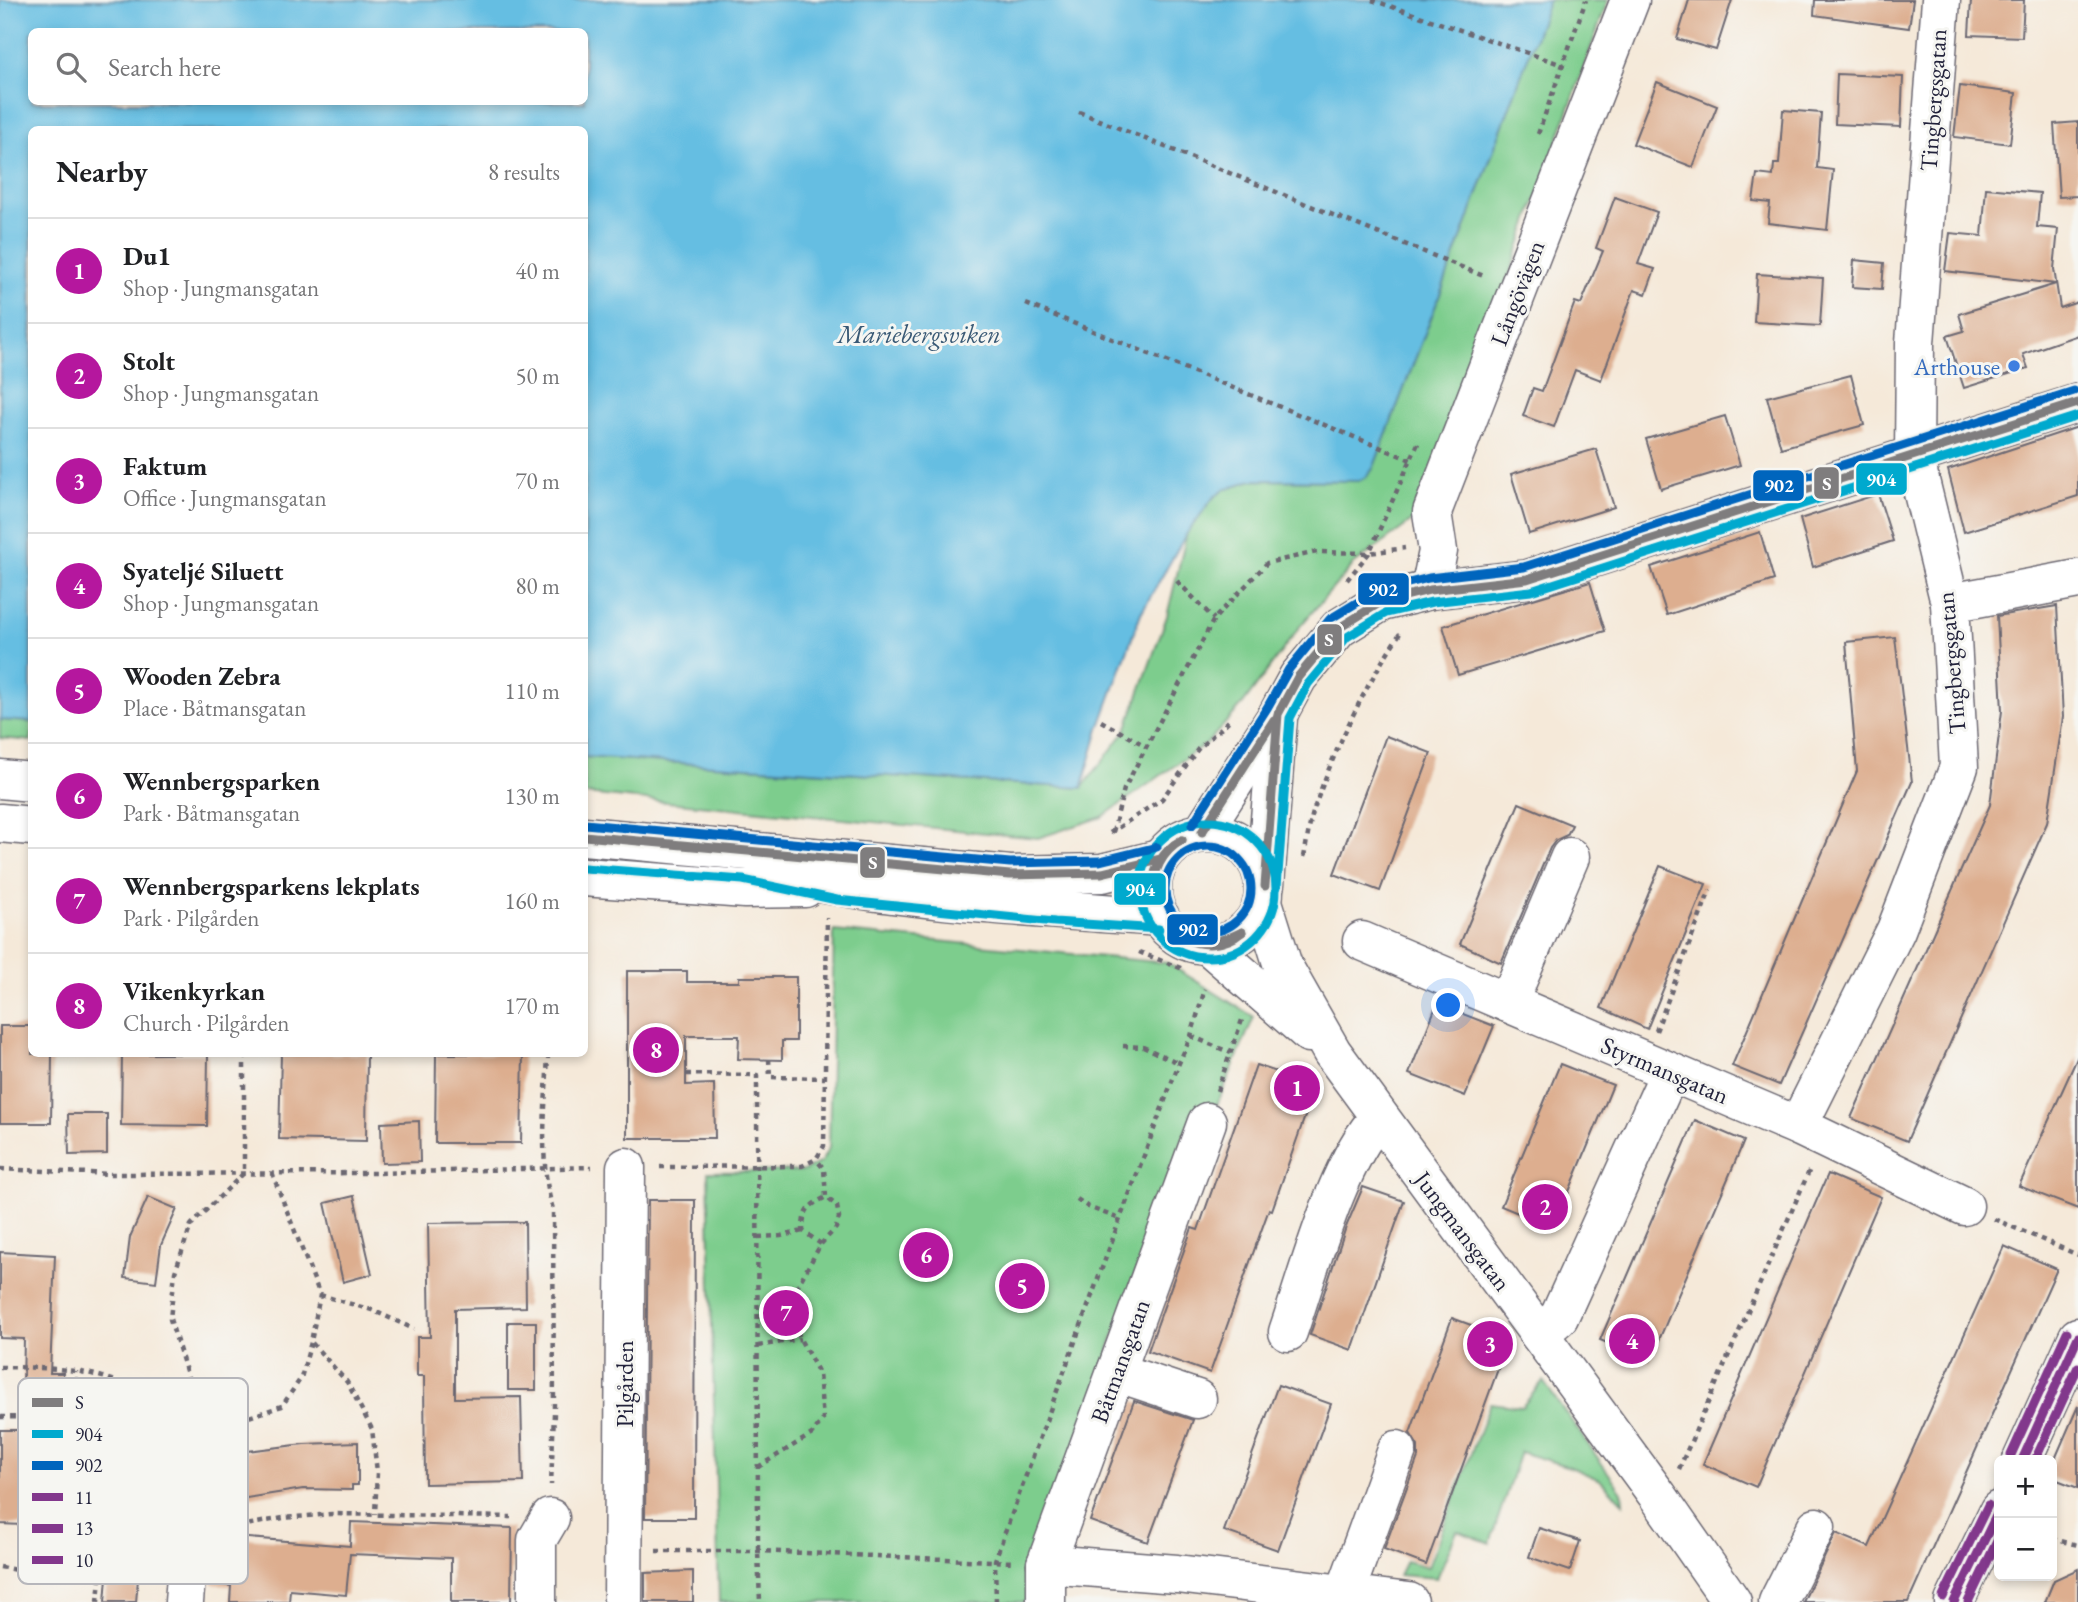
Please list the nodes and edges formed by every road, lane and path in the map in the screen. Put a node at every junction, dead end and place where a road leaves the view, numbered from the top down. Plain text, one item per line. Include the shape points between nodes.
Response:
1 (1372, 0) edge
2 (1586, 0) edge
3 (1630, 0) edge
4 (1941, 0) edge
5 (1563, 65) junction
6 (1079, 112) dead end
7 (1536, 140) dead end
8 (1490, 264) dead end
9 (1486, 277) junction
10 (1481, 289) dead end
11 (1026, 304) dead end
12 (2078, 404) edge
13 (1421, 436) dead end
14 (1914, 456) junction
15 (1411, 460) junction
16 (1369, 553) junction
17 (2078, 579) edge
18 (1177, 581) dead end
19 (1344, 583) dead end
20 (1430, 590) junction
21 (1950, 603) junction
22 (1214, 619) junction
23 (1239, 711) dead end
24 (1278, 714) junction
25 (1101, 722) dead end
26 (1146, 746) junction
27 (0, 779) edge
28 (28, 782) edge
29 (0, 801) edge
30 (28, 804) edge
31 (1314, 811) dead end
32 (0, 823) edge
33 (28, 826) edge
34 (1113, 832) junction
35 (1202, 832) junction
36 (588, 836) edge
37 (1102, 836) dead end
38 (588, 856) edge
39 (1570, 856) dead end
40 (1160, 859) junction
41 (588, 877) edge
42 (1710, 890) dead end
43 (1264, 894) junction
44 (833, 902) junction
45 (1160, 917) junction
46 (1362, 941) dead end
47 (1208, 961) junction
48 (1508, 1003) junction
49 (1245, 1010) dead end
50 (1191, 1036) junction
51 (1123, 1046) dead end
52 (1332, 1052) junction
53 (1230, 1053) junction
54 (244, 1057) edge
55 (548, 1057) edge
56 (769, 1059) dead end
57 (1179, 1063) junction
58 (1657, 1067) junction
59 (686, 1074) dead end
60 (825, 1078) junction
61 (1379, 1118) junction
62 (1207, 1122) joint
63 (1810, 1133) junction
64 (817, 1159) junction
65 (626, 1167) junction
66 (759, 1167) junction
67 (545, 1168) junction
68 (0, 1169) edge
69 (244, 1173) junction
70 (272, 1173) junction
71 (826, 1196) junction
72 (1077, 1199) dead end
73 (1964, 1206) joint
74 (1120, 1219) junction
75 (803, 1231) junction
76 (758, 1237) junction
77 (821, 1244) junction
78 (2078, 1255) edge
79 (320, 1295) junction
80 (414, 1329) dead end
81 (1288, 1332) dead end
82 (1539, 1334) junction
83 (2078, 1337) edge
84 (800, 1339) junction
85 (311, 1342) junction
86 (758, 1346) junction
87 (0, 1367) edge
88 (76, 1371) junction
89 (1116, 1372) junction
90 (76, 1378) edge
91 (105, 1378) edge
92 (188, 1378) edge
93 (1197, 1399) dead end
94 (0, 1417) edge
95 (18, 1417) edge
96 (248, 1417) edge
97 (1397, 1450) dead end
98 (2024, 1455) edge
99 (758, 1467) junction
100 (1677, 1473) dead end
101 (375, 1514) junction
102 (550, 1518) junction
103 (1995, 1518) edge
104 (248, 1525) edge
105 (1816, 1527) dead end
106 (2057, 1540) edge
107 (2078, 1545) edge
108 (623, 1550) junction
109 (758, 1551) junction
110 (995, 1560) junction
111 (1046, 1564) junction
112 (0, 1567) edge
113 (18, 1570) edge
114 (99, 1584) edge
115 (1345, 1593) junction
116 (1722, 1595) edge
117 (98, 1602) edge
118 (537, 1602) edge
119 (623, 1602) edge
120 (760, 1602) edge
121 (996, 1602) edge
122 (1046, 1602) edge
123 (1409, 1602) edge
124 (1778, 1602) edge
125 (1954, 1602) edge

1 - 5 path
2 - 5 path
3 - 20 street, Långövägen via 1433,512 1438,551
4 - 14 street, Tingbergsgatan via 1915,343
5 - 7 path
6 - 9 path
8 - 9 path
9 - 10 path
11 - 15 path
12 - 14 street
13 - 15 path
14 - 20 street via 1527,579
14 - 21 street, Tingbergsgatan
15 - 16 path
16 - 19 path
16 - 22 path via 1317,552 1267,563
17 - 21 street
18 - 22 path
20 - 24 street via 1381,602 1339,628 1298,677
20 - 31 path via 1382,659
21 - 63 street, Tingbergsgatan via 1959,767
22 - 26 path
23 - 34 path via 1198,750 1162,799
24 - 35 street
24 - 43 street
25 - 26 path
26 - 34 path via 1124,789
27 - 28 street
29 - 30 street
32 - 33 street
34 - 37 path
35 - 40 street via 1181,840
35 - 43 street via 1225,835 1241,844 1258,863
36 - 40 street via 1010,875 1101,873
38 - 44 street via 744,868
39 - 48 street
40 - 45 street via 1152,888
41 - 44 street via 745,889
42 - 58 path
43 - 47 street via 1248,928 1223,943
43 - 52 street, Jungmansgatan via 1283,965
44 - 45 street via 1042,908
44 - 60 path
45 - 47 street
46 - 48 street, Styrmansgatan
47 - 50 path
47 - 52 street, Jungmansgatan
48 - 58 street, Styrmansgatan
49 - 53 path
50 - 53 path
50 - 57 path
51 - 57 path via 1143,1047
52 - 61 street, Jungmansgatan
53 - 62 path
54 - 69 path
55 - 67 path
56 - 60 path via 770,1077
57 - 74 path
58 - 63 street, Styrmansgatan
58 - 82 street via 1559,1317
59 - 66 path via 757,1075
60 - 64 path via 824,1146
61 - 81 street via 1365,1132 1349,1165
61 - 82 street, Jungmansgatan
62 - 89 street, Båtmansgatan
63 - 73 street, Styrmansgatan
63 - 100 path
64 - 66 path via 802,1166
64 - 71 path via 824,1169
65 - 66 path
65 - 67 path
65 - 108 street, Pilgården
66 - 76 path
67 - 70 path
67 - 102 path via 553,1209
68 - 69 path
69 - 70 path
69 - 92 path via 191,1225 175,1272 170,1319
70 - 79 path
71 - 75 path via 810,1205 803,1216
71 - 77 path via 837,1206 839,1217 836,1228
72 - 74 path
73 - 78 path
74 - 110 path
75 - 76 path
75 - 77 path
76 - 86 path
77 - 84 path via 793,1294
79 - 80 path via 372,1310
79 - 85 path
82 - 116 street, Jungmansgatan via 1658,1496
83 - 98 street
84 - 86 path
84 - 99 path via 819,1373 824,1419 812,1434
85 - 96 path via 301,1378 282,1406
85 - 101 path via 347,1382 372,1429
86 - 99 path
87 - 88 path
88 - 90 path
88 - 91 path
89 - 93 street
89 - 111 street, Båtmansgatan
94 - 95 path
97 - 115 street
99 - 109 path
101 - 102 path
101 - 104 path via 283,1518
102 - 118 street via 537,1540
103 - 125 street
105 - 124 street
106 - 107 path
108 - 109 path
108 - 119 street, Pilgården
109 - 110 path
109 - 120 path
110 - 111 path
110 - 121 path
111 - 115 street
111 - 122 street, Båtmansgatan
112 - 113 path
114 - 117 path
115 - 123 street

